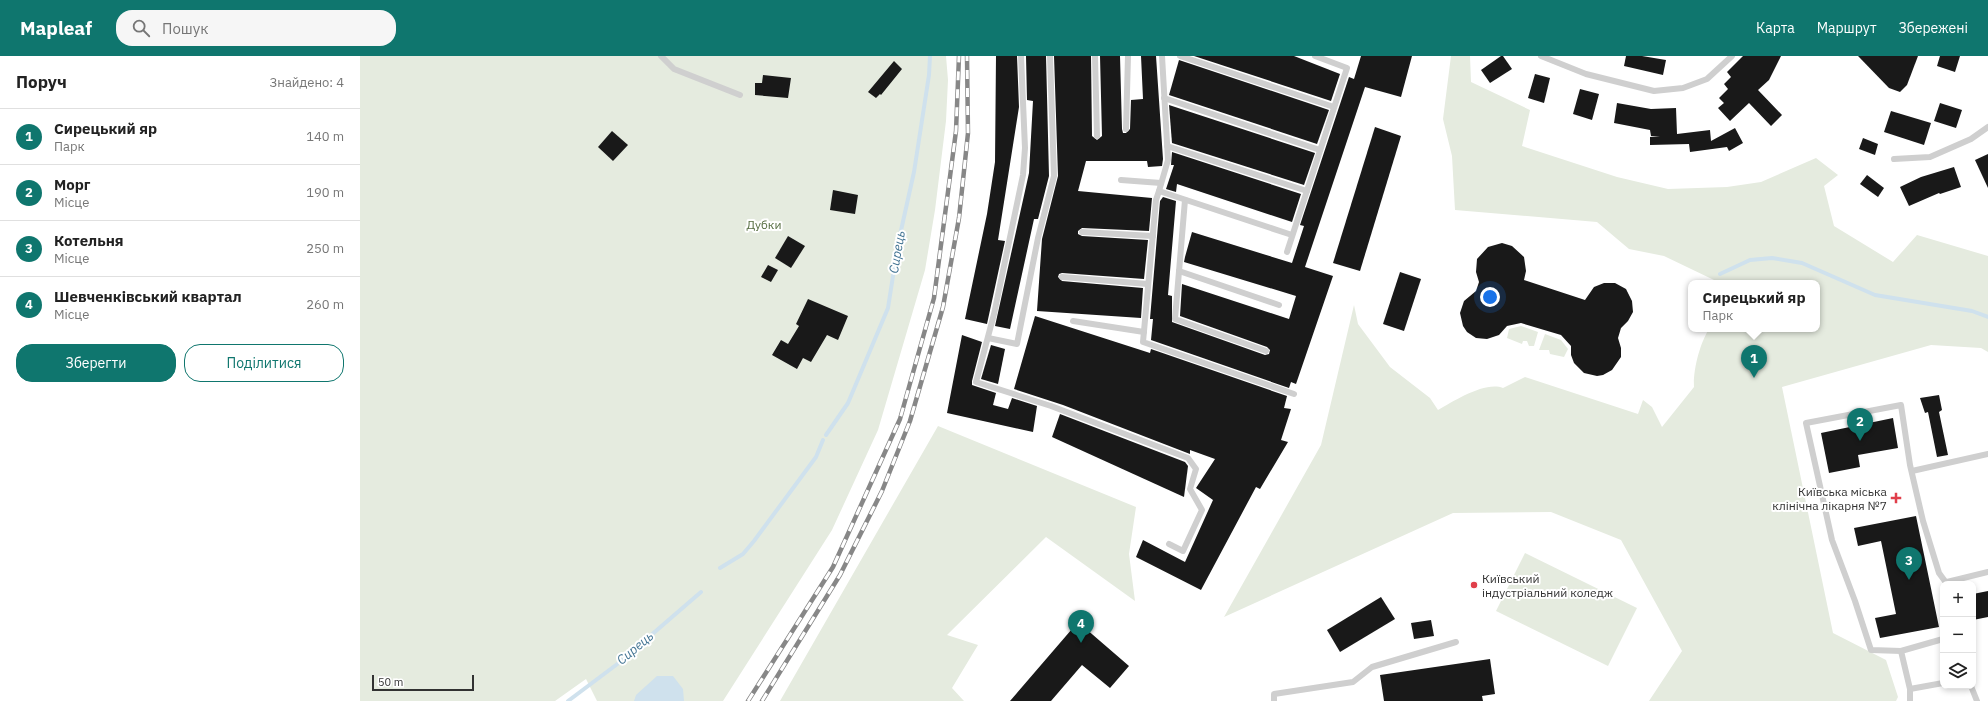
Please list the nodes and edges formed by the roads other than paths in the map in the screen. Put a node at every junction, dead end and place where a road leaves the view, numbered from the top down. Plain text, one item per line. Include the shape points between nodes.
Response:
1 (661, 56) edge
2 (1021, 56) edge
3 (1050, 56) edge
4 (1095, 56) edge
5 (1128, 56) edge
6 (1162, 56) edge
7 (1180, 56) edge
8 (1315, 56) edge
9 (1541, 56) edge
10 (1732, 56) edge
11 (740, 95) dead end
12 (1164, 98) junction
13 (1334, 107) junction
14 (1988, 128) edge
15 (1126, 130) dead end
16 (1097, 136) dead end
17 (1167, 146) junction
18 (1320, 150) junction
19 (1894, 159) dead end
20 (1121, 180) dead end
21 (1161, 183) junction
22 (1159, 191) junction
23 (1307, 191) junction
24 (1185, 200) junction
25 (1082, 232) dead end
26 (1292, 235) junction
27 (1153, 236) junction
28 (1287, 252) dead end
29 (1179, 271) junction
30 (1062, 277) dead end
31 (1148, 284) junction
32 (1279, 305) dead end
33 (1073, 321) dead end
34 (1144, 332) junction
35 (988, 338) junction
36 (1266, 351) dead end
37 (1294, 394) dead end
38 (1988, 454) edge
39 (1912, 471) junction
40 (1169, 544) dead end
41 (1988, 572) edge
42 (1946, 581) edge
43 (1954, 581) edge
44 (1940, 640) edge
45 (1456, 642) dead end
46 (1901, 651) junction
47 (1940, 684) edge
48 (1910, 689) junction
49 (1973, 689) edge
50 (1274, 701) edge
51 (1910, 701) edge
52 (1977, 701) edge

1 - 11 lane via 674,69
2 - 35 lane via 1025,148 1023,175
3 - 35 lane via 1054,176 1038,238 1017,344
4 - 16 lane
5 - 15 lane
6 - 12 lane
7 - 13 lane
8 - 13 lane via 1347,68
9 - 10 lane via 1586,74 1654,91 1683,88 1707,79
12 - 17 lane
12 - 18 lane
13 - 18 lane
14 - 19 lane via 1930,157
17 - 21 lane via 1168,160
17 - 23 lane
18 - 23 lane
20 - 21 lane
21 - 22 lane
22 - 24 lane
22 - 27 lane
23 - 26 lane
24 - 26 lane
24 - 29 lane
25 - 27 lane
26 - 28 lane
27 - 31 lane
29 - 32 lane
29 - 36 lane via 1175,319
30 - 31 lane
31 - 34 lane
33 - 34 lane
34 - 37 lane via 1143,342
35 - 40 lane via 976,382 1051,406 1188,458 1196,469 1190,489 1202,510 1183,551
38 - 39 lane
39 - 42 lane via 1931,551
39 - 46 lane via 1901,405 1806,423 1832,540 1870,650
41 - 43 lane
44 - 46 lane
45 - 50 lane via 1372,667 1353,682 1274,694
46 - 48 lane
47 - 48 lane
48 - 51 lane
49 - 52 lane

